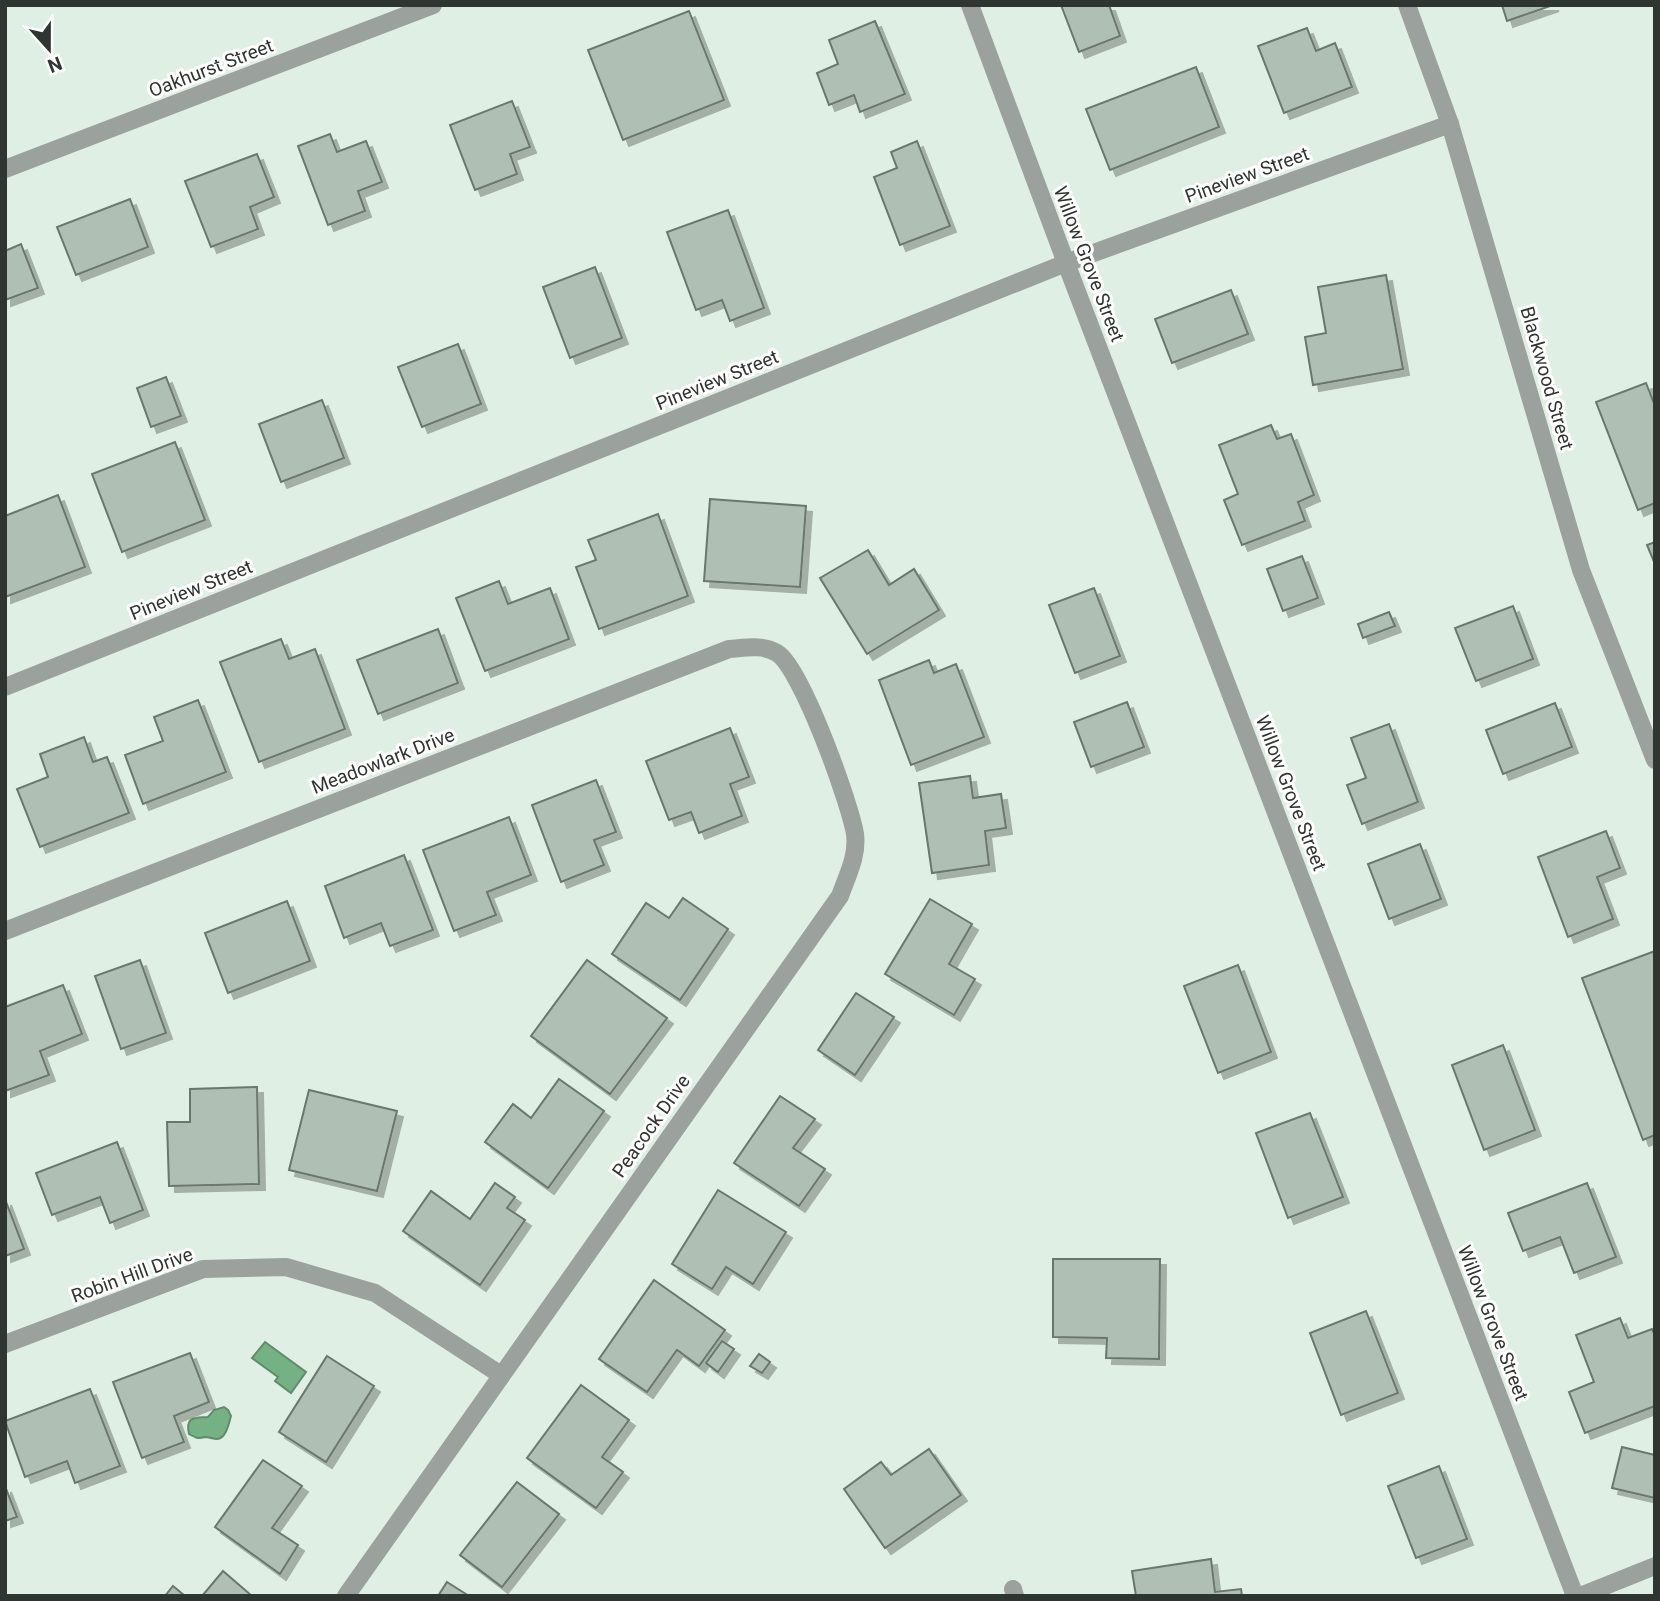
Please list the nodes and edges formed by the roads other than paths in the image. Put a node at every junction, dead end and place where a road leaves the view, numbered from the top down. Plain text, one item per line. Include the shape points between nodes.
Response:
1 (433, 5) edge
2 (970, 5) edge
3 (1407, 5) edge
4 (1450, 124) junction
5 (5, 169) edge
6 (1066, 263) junction
7 (778, 653) joint
8 (5, 687) edge
9 (1655, 760) edge
10 (5, 930) edge
11 (5, 1344) edge
12 (501, 1376) junction
13 (1655, 1566) edge
14 (346, 1596) edge
15 (1574, 1596) edge
16 (1580, 1596) edge

1 - 5 street, Oakhurst Street
2 - 6 street, Willow Grove Street
3 - 4 street, Blackwood Street
4 - 6 street, Pineview Street
4 - 9 street, Blackwood Street via 1581,570
6 - 8 street, Pineview Street
6 - 15 street, Willow Grove Street
7 - 10 street, Meadowlark Drive via 757,647 729,649
7 - 12 street, Peacock Drive via 793,672 828,750 852,823 856,855 840,896
11 - 12 street, Robin Hill Drive via 202,1269 286,1267 375,1293
12 - 14 street, Peacock Drive
13 - 16 street

